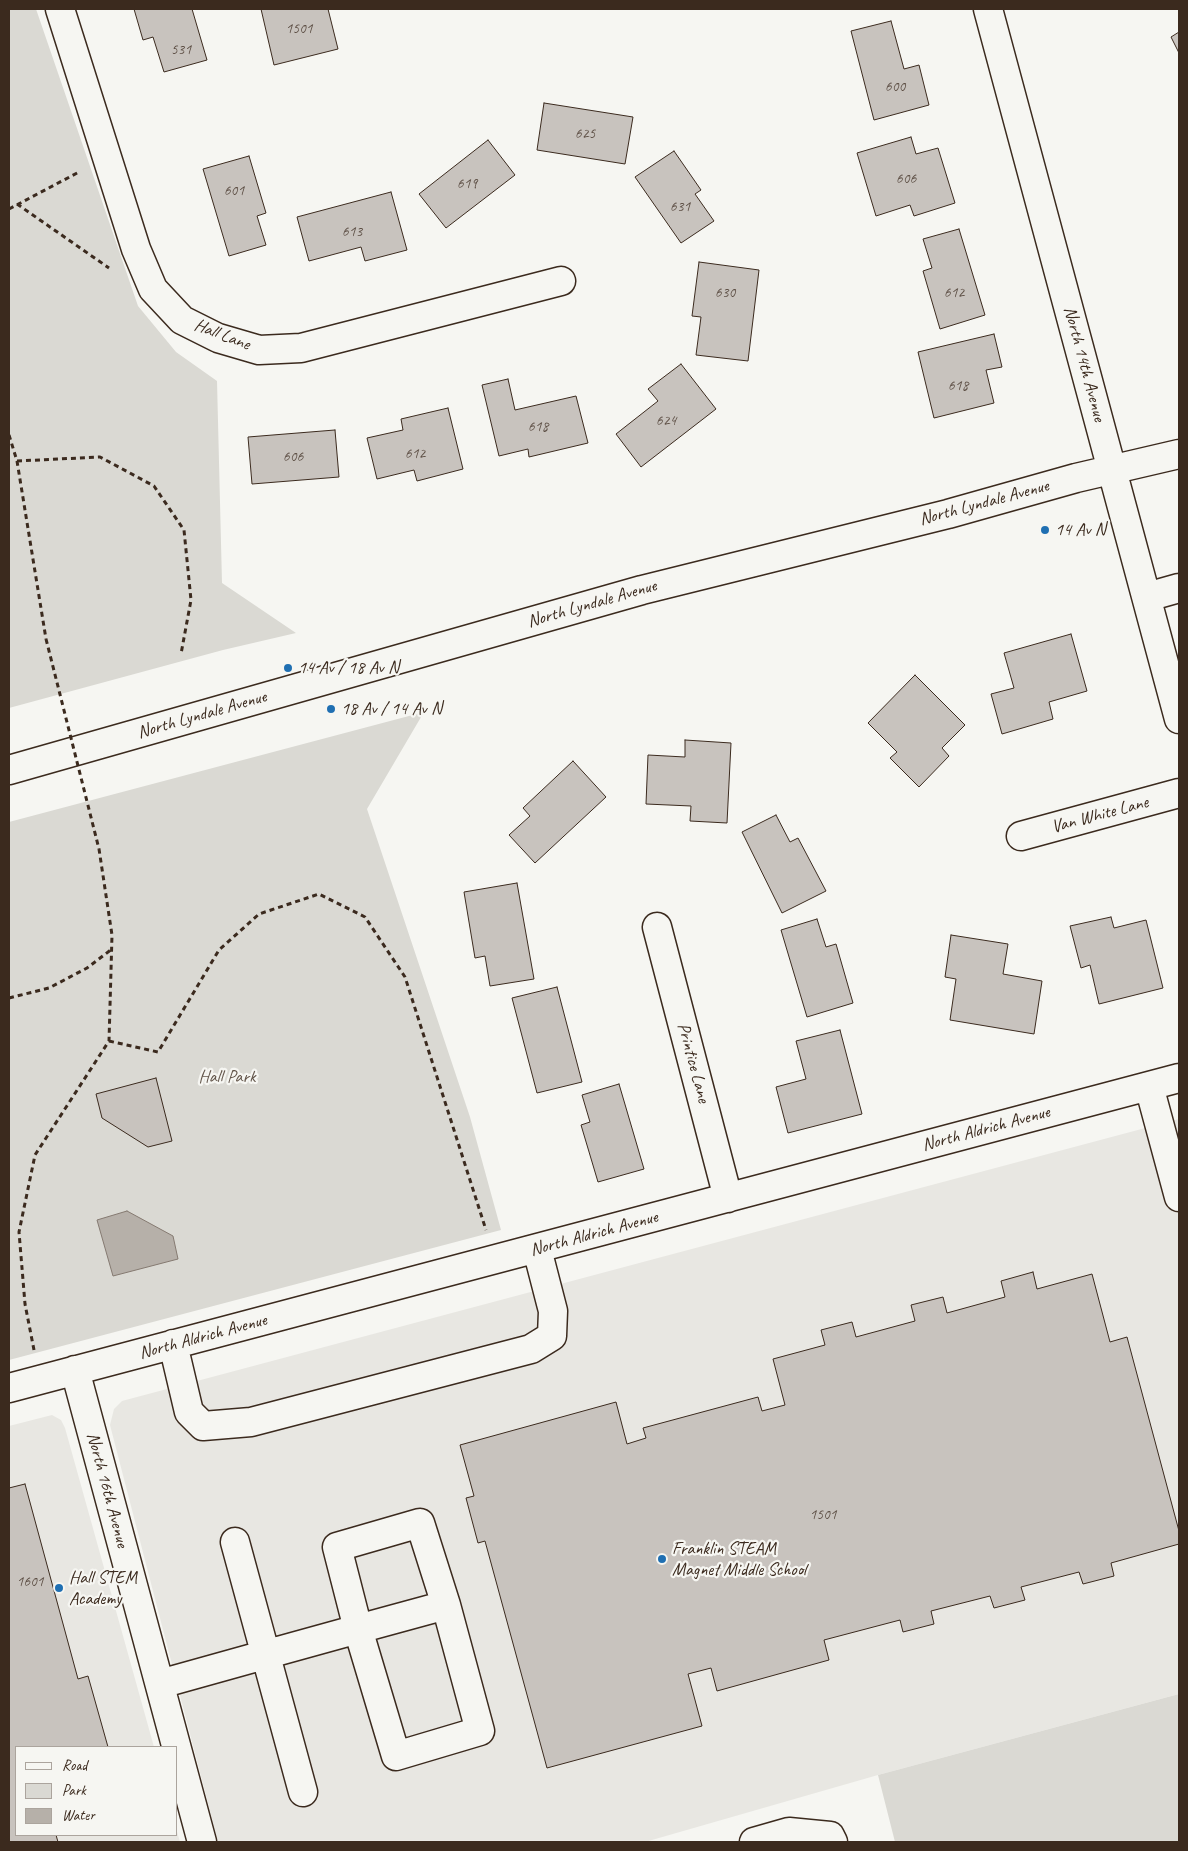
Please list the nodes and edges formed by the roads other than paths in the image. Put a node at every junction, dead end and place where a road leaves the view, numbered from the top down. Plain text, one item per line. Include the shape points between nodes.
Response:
1 (60, 9) edge
2 (988, 9) edge
3 (561, 281) dead end
4 (1179, 454) edge
5 (1112, 470) junction
6 (1179, 588) edge
7 (1147, 597) junction
8 (1179, 718) edge
9 (9, 770) edge
10 (1179, 793) edge
11 (1021, 836) dead end
12 (657, 928) dead end
13 (1179, 1078) edge
14 (1149, 1086) junction
15 (1179, 1197) edge
16 (728, 1198) junction
17 (537, 1249) junction
18 (173, 1344) junction
19 (75, 1370) junction
20 (9, 1388) edge
21 (235, 1542) dead end
22 (446, 1605) junction
23 (358, 1629) junction
24 (264, 1655) junction
25 (160, 1684) junction
26 (176, 1746) edge
27 (178, 1752) edge
28 (303, 1792) dead end
29 (832, 1839) edge
30 (202, 1842) edge
31 (754, 1842) edge

1 - 3 street, Hall Lane via 136,249 153,289 182,320 218,338 259,350 301,348
2 - 5 street, North 14th Avenue
4 - 5 street, North Lyndale Avenue
5 - 7 street, North 14th Avenue
5 - 9 street, North Lyndale Avenue via 642,590
6 - 7 street
7 - 8 street, North 14th Avenue
10 - 11 street, Van White Lane
12 - 16 street, Printice Lane
13 - 14 street, North Aldrich Avenue
14 - 15 street
14 - 16 street, North Aldrich Avenue
16 - 17 street, North Aldrich Avenue
17 - 18 street, North Aldrich Avenue
17 - 18 street via 553,1311 552,1336 531,1349 251,1422 203,1426 189,1412
18 - 19 street, North Aldrich Avenue
19 - 20 street, North Aldrich Avenue
19 - 25 street, North 16th Avenue
21 - 24 street
22 - 23 street
22 - 23 street via 420,1523 337,1547
22 - 23 street via 480,1731 396,1756
23 - 24 street
24 - 25 street
24 - 28 street
25 - 26 street, North 16th Avenue
27 - 30 street, North 16th Avenue
29 - 31 street via 789,1832

